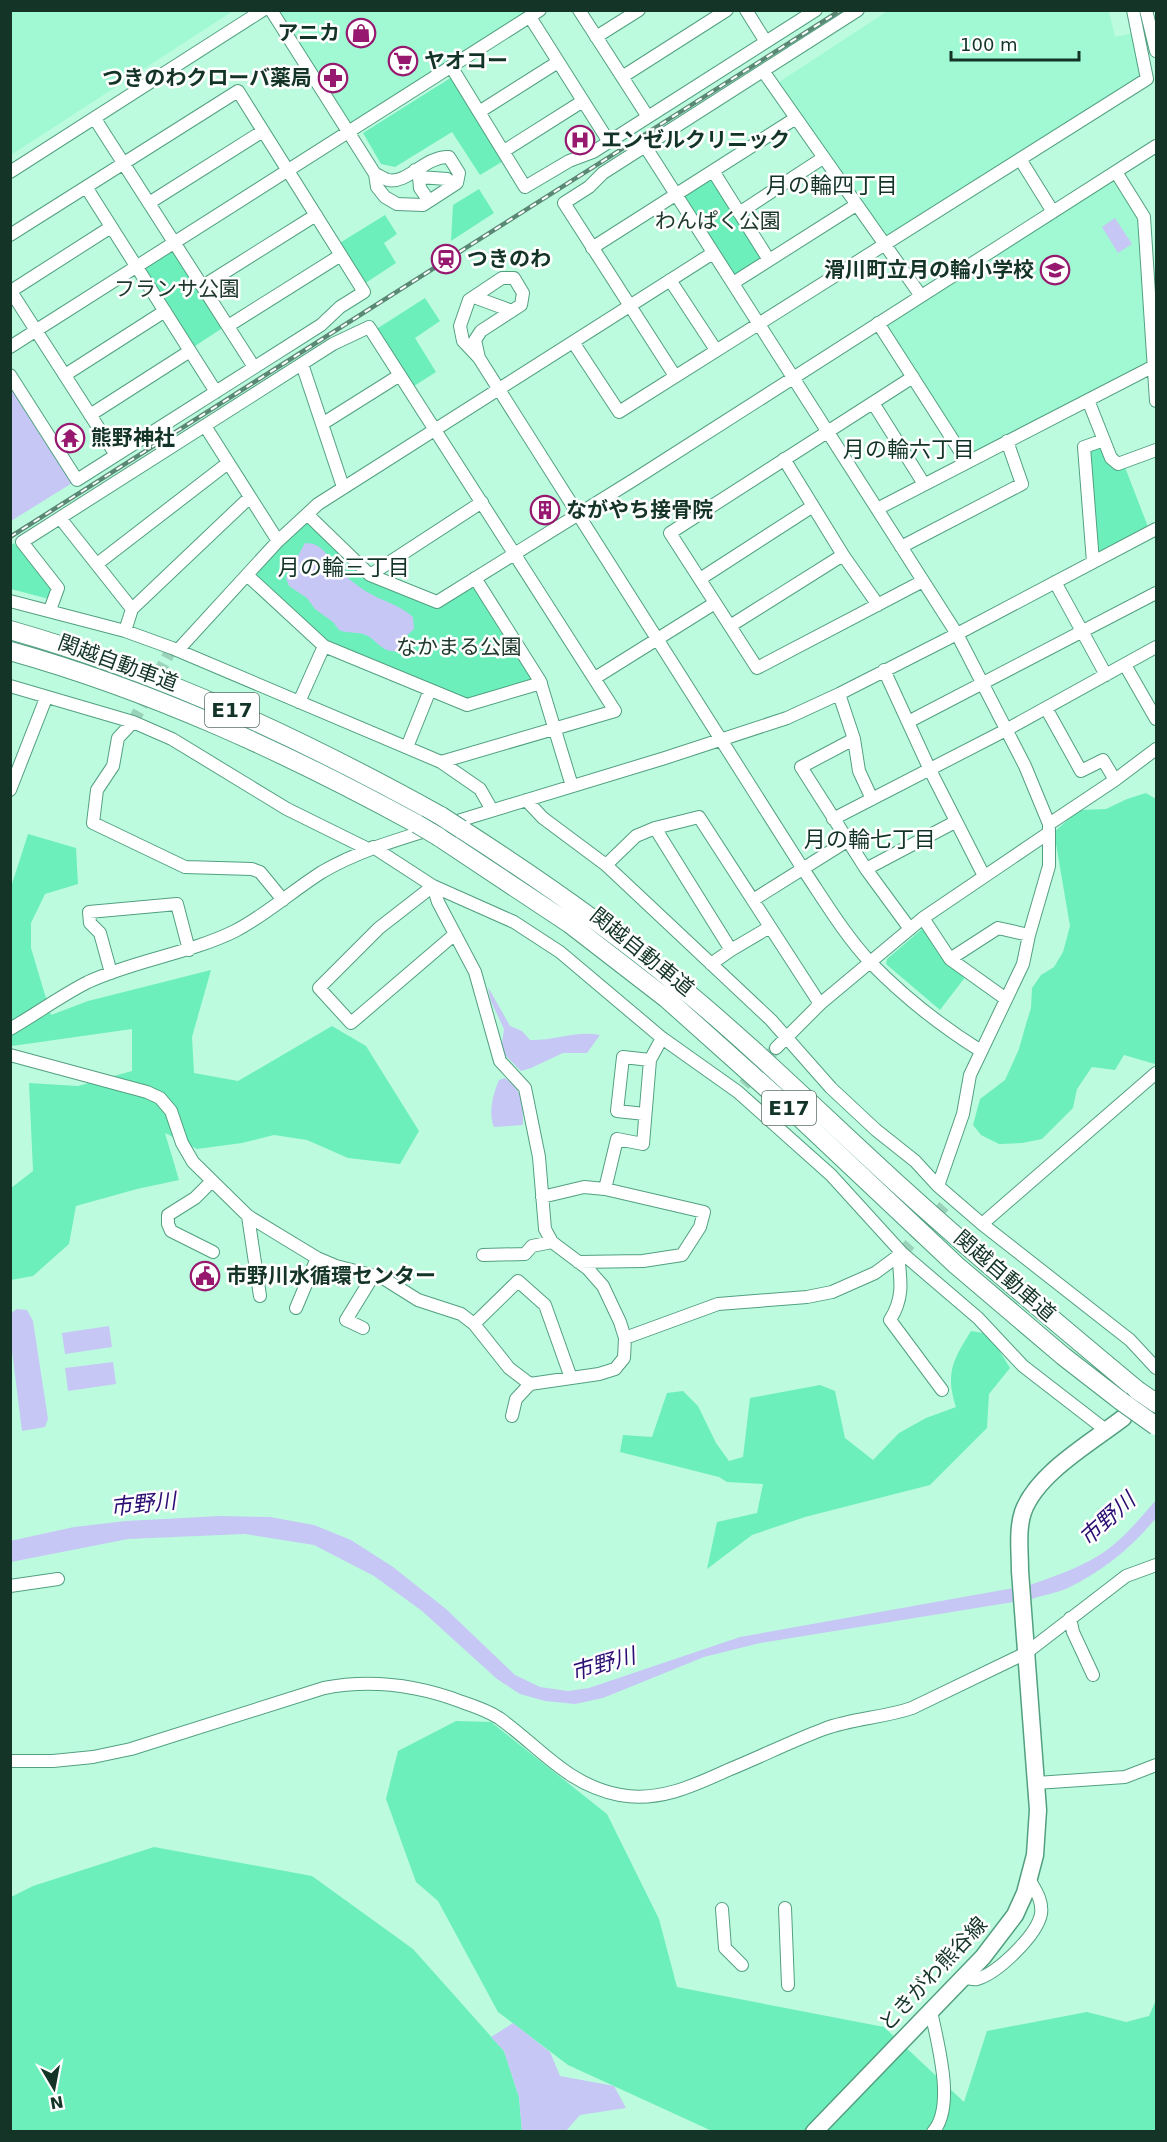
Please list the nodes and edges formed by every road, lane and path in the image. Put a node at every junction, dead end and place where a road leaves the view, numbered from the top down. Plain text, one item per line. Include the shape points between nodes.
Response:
1 (263, 10) edge
2 (271, 10) edge
3 (579, 10) edge
4 (639, 10) edge
5 (727, 10) edge
6 (746, 10) edge
7 (858, 10) edge
8 (1133, 10) edge
9 (1146, 10) edge
10 (807, 13) edge
11 (535, 14) edge
12 (596, 38) junction
13 (766, 42) junction
14 (1156, 51) edge
15 (558, 62) junction
16 (452, 68) junction
17 (763, 71) junction
18 (622, 77) junction
19 (583, 101) junction
20 (479, 112) junction
21 (648, 117) junction
22 (95, 118) junction
23 (796, 118) junction
24 (263, 131) junction
25 (349, 132) junction
26 (609, 142) junction
27 (645, 146) junction
28 (1156, 146) edge
29 (504, 151) junction
30 (824, 158) junction
31 (1020, 159) junction
32 (124, 163) junction
33 (288, 171) junction
34 (713, 171) junction
35 (10, 172) edge
36 (1116, 172) junction
37 (417, 173) junction
38 (375, 174) junction
39 (86, 187) junction
40 (451, 187) junction
41 (676, 195) junction
42 (429, 201) junction
43 (149, 202) junction
44 (856, 205) junction
45 (1053, 212) junction
46 (739, 213) junction
47 (316, 215) junction
48 (111, 227) junction
49 (10, 235) edge
50 (174, 243) junction
51 (884, 245) junction
52 (592, 248) junction
53 (713, 253) junction
54 (341, 255) junction
55 (769, 260) junction
56 (136, 267) junction
57 (670, 280) junction
58 (733, 283) junction
59 (202, 286) junction
60 (11, 291) edge
61 (921, 296) junction
62 (474, 297) junction
63 (1153, 299) edge
64 (629, 306) junction
65 (165, 311) junction
66 (512, 311) junction
67 (878, 323) junction
68 (758, 324) junction
69 (228, 326) junction
70 (36, 330) junction
71 (573, 342) junction
72 (10, 347) edge
73 (716, 350) junction
74 (190, 351) junction
75 (479, 358) junction
76 (302, 364) junction
77 (1154, 366) junction
78 (254, 367) junction
79 (10, 375) edge
80 (64, 375) junction
81 (400, 375) junction
82 (675, 376) junction
83 (793, 377) junction
84 (913, 377) junction
85 (498, 389) junction
86 (216, 392) junction
87 (1088, 400) junction
88 (1156, 401) edge
89 (873, 403) junction
90 (90, 415) junction
91 (322, 424) junction
92 (205, 426) junction
93 (435, 429) junction
94 (827, 432) junction
95 (1104, 440) junction
96 (1007, 441) junction
97 (1156, 450) edge
98 (116, 455) junction
99 (784, 459) junction
100 (967, 462) junction
101 (228, 463) junction
102 (924, 484) junction
103 (343, 487) junction
104 (250, 497) junction
105 (482, 502) junction
106 (813, 506) junction
107 (877, 509) junction
108 (307, 514) junction
109 (579, 514) junction
110 (60, 518) junction
111 (1156, 529) edge
112 (278, 541) junction
113 (901, 547) junction
114 (515, 554) junction
115 (843, 555) junction
116 (1093, 562) junction
117 (97, 564) junction
118 (247, 575) junction
119 (370, 575) junction
120 (475, 578) junction
121 (700, 579) junction
122 (923, 581) junction
123 (1055, 582) junction
124 (1156, 593) edge
125 (10, 601) edge
126 (715, 603) junction
127 (878, 605) junction
128 (132, 609) junction
129 (50, 610) junction
130 (730, 626) junction
131 (10, 630) edge
132 (125, 631) junction
133 (1083, 631) junction
134 (957, 634) junction
135 (658, 639) junction
136 (324, 646) junction
137 (1156, 648) edge
138 (178, 650) junction
139 (10, 651) edge
140 (1125, 665) junction
141 (884, 670) junction
142 (1106, 675) junction
143 (595, 678) junction
144 (541, 683) junction
145 (983, 684) junction
146 (10, 686) edge
147 (430, 690) junction
148 (839, 694) junction
149 (46, 698) junction
150 (299, 702) junction
151 (1046, 708) junction
152 (1156, 719) edge
153 (134, 722) junction
154 (908, 722) junction
155 (555, 729) junction
156 (1006, 730) junction
157 (854, 739) junction
158 (721, 740) junction
159 (407, 747) junction
160 (1156, 749) edge
161 (441, 762) junction
162 (930, 770) junction
163 (1115, 780) junction
164 (572, 786) junction
165 (10, 790) edge
166 (872, 799) junction
167 (526, 800) junction
168 (492, 810) junction
169 (833, 819) junction
170 (955, 822) junction
171 (656, 828) junction
172 (1048, 829) junction
173 (847, 841) junction
174 (370, 848) junction
175 (606, 865) junction
176 (802, 869) junction
177 (866, 869) junction
178 (984, 876) junction
179 (433, 886) junction
180 (283, 900) junction
181 (753, 900) junction
182 (923, 918) junction
183 (770, 927) junction
184 (910, 929) junction
185 (455, 934) junction
186 (1029, 935) junction
187 (189, 950) junction
188 (731, 950) junction
189 (950, 959) junction
190 (870, 961) junction
191 (711, 964) junction
192 (111, 974) junction
193 (1006, 999) junction
194 (820, 1004) junction
195 (10, 1029) edge
196 (785, 1037) junction
197 (662, 1038) junction
198 (776, 1048) tunnel mouth
199 (981, 1051) junction
200 (10, 1055) edge
201 (650, 1060) junction
202 (1156, 1073) edge
203 (645, 1114) junction
204 (211, 1182) junction
205 (938, 1186) junction
206 (604, 1189) junction
207 (542, 1197) junction
208 (248, 1216) junction
209 (982, 1224) junction
210 (552, 1242) junction
211 (213, 1252) dead end
212 (900, 1254) junction
213 (483, 1255) dead end
214 (316, 1258) junction
215 (578, 1262) junction
216 (373, 1276) junction
217 (260, 1296) dead end
218 (296, 1308) dead end
219 (474, 1324) junction
220 (363, 1328) dead end
221 (626, 1338) junction
222 (1156, 1368) edge
223 (571, 1378) junction
224 (530, 1384) junction
225 (942, 1390) dead end
226 (1156, 1403) edge
227 (1122, 1409) junction
228 (512, 1416) dead end
229 (1156, 1426) edge
230 (1107, 1431) junction
231 (1156, 1565) edge
232 (58, 1579) dead end
233 (10, 1586) edge
234 (1070, 1618) junction
235 (1026, 1653) junction
236 (1093, 1675) dead end
237 (10, 1761) edge
238 (1156, 1765) edge
239 (1036, 1783) junction
240 (1029, 1879) junction
241 (784, 1908) dead end
242 (722, 1909) dead end
243 (742, 1965) dead end
244 (964, 1978) junction
245 (788, 1985) dead end
246 (931, 2011) junction
247 (814, 2132) edge
248 (933, 2132) edge

1 - 22 street
2 - 25 street
3 - 12 street
4 - 12 street
5 - 18 street
6 - 13 street
7 - 17 street
8 - 31 street via 1148,79
9 - 14 street
10 - 13 street
11 - 15 street
11 - 16 street
12 - 18 street
13 - 21 street
15 - 19 street
15 - 20 street
16 - 20 street
16 - 25 street
17 - 23 street
17 - 27 street
18 - 21 street
19 - 26 street
19 - 29 street
20 - 29 street
21 - 26 street
22 - 32 street
22 - 35 street
23 - 30 street
23 - 34 street
24 - 32 street via 238,91
24 - 33 street
24 - 43 street
25 - 33 street
25 - 38 street
26 - 29 street via 525,187
27 - 41 street
27 - 52 street via 564,203
28 - 36 street
30 - 44 street
30 - 46 street
31 - 45 street
31 - 51 street
32 - 39 street
32 - 43 street
33 - 47 street
33 - 50 street
34 - 41 street
34 - 46 street
36 - 45 street
36 - 63 street via 1144,217
37 - 38 street via 388,180
37 - 40 street via 447,179
37 - 40 street via 437,156 449,157 459,173 458,183
37 - 42 street via 420,188
38 - 42 street via 377,187 397,204 423,205
39 - 48 street
39 - 49 street
40 - 42 street
41 - 52 street
41 - 53 street
43 - 50 street
44 - 51 street
44 - 55 street
45 - 61 street
46 - 55 street
47 - 54 street
47 - 59 street
48 - 56 street
48 - 60 street
50 - 56 street
50 - 59 street
51 - 61 street
51 - 68 street
52 - 64 street
53 - 57 street
53 - 58 street
54 - 69 street
54 - 78 street via 364,292 321,325
55 - 58 street
56 - 65 street
56 - 70 street
57 - 64 street
57 - 73 street
58 - 68 street
59 - 69 street
60 - 70 street
61 - 67 street
62 - 66 street
62 - 66 street via 502,278 514,278 524,293 521,305
62 - 75 street via 469,300 460,326 464,341
63 - 77 street
64 - 71 street
64 - 82 street
65 - 74 street
65 - 80 street
66 - 75 street via 481,331 475,340
67 - 83 street
67 - 84 street
68 - 73 street
68 - 83 street
69 - 78 street
70 - 72 street
70 - 80 street
71 - 82 street via 618,412
71 - 85 street
73 - 82 street
74 - 86 street
74 - 90 street
75 - 85 street
76 - 81 street via 369,327
76 - 91 street
76 - 92 street
77 - 87 street
77 - 88 street
78 - 86 street
79 - 98 street via 77,480
80 - 90 street
81 - 91 street
81 - 93 street
83 - 94 street
83 - 109 street
84 - 89 street
84 - 100 street
85 - 93 street
85 - 109 street
86 - 98 street
87 - 95 street
87 - 96 street
89 - 94 street
89 - 102 street
90 - 98 street
91 - 103 street
92 - 101 street
92 - 110 street
93 - 103 street
93 - 105 street
94 - 99 street
94 - 107 street
95 - 97 street via 1111,458 1118,464
95 - 116 street via 1084,447
96 - 100 street
96 - 113 street via 1022,484
99 - 106 street
99 - 121 street via 670,533
100 - 102 street
101 - 104 street
101 - 117 street
102 - 107 street
103 - 108 street
104 - 112 street
104 - 128 street
105 - 114 street
105 - 119 street
106 - 115 street
106 - 121 street
107 - 113 street
108 - 112 street
108 - 119 street
109 - 114 street
109 - 135 street
110 - 117 street
110 - 129 street via 22,542 57,588
111 - 116 street
112 - 118 street
113 - 122 street
114 - 120 street
114 - 143 street
115 - 127 street
115 - 130 street
116 - 123 street
117 - 128 street
118 - 136 street
118 - 138 street
119 - 120 street via 437,602
120 - 144 street
121 - 126 street
122 - 127 street
122 - 134 street
123 - 133 street
123 - 134 street
124 - 133 street
125 - 129 street
126 - 130 street
126 - 135 street
127 - 130 street via 757,668
128 - 132 street
129 - 132 street
131 - 226 highway, 関越自動車道 / E17, bridge via 104,659 243,715 363,773 526,870 680,986 963,1243
132 - 138 street
133 - 142 street
133 - 145 street
134 - 141 street
134 - 145 street
135 - 143 street
135 - 158 street
136 - 147 street
136 - 150 street
137 - 140 street
138 - 150 street
139 - 227 highway, 関越自動車道 / E17, bridge via 99,679 234,732 356,790 439,837 570,924 667,999 956,1265
140 - 142 street
140 - 152 street
141 - 148 street
141 - 154 street
142 - 151 street
143 - 155 street via 615,711
144 - 147 street via 467,705
144 - 155 street
145 - 154 street
145 - 156 street
146 - 149 street
147 - 159 street
148 - 157 street
148 - 158 street via 787,718
149 - 153 street
149 - 165 street
150 - 159 street
151 - 156 street
151 - 163 street via 1081,771 1103,760
153 - 174 street via 172,739 286,809
153 - 180 street via 118,738 113,766 97,790 93,823 185,867 260,872
154 - 162 street
155 - 161 street
155 - 164 street
156 - 162 street
156 - 172 street via 1025,766
157 - 166 street via 859,771
157 - 169 street via 801,767
158 - 164 street
158 - 176 street
159 - 161 street
160 - 163 street
161 - 168 street via 480,789
162 - 166 street
162 - 170 street
163 - 172 street
164 - 167 street
166 - 169 street
167 - 168 street
167 - 175 street via 543,818
168 - 174 street
169 - 173 street
170 - 177 street
170 - 178 street
171 - 175 street via 636,836
171 - 181 street via 699,817
171 - 188 street
172 - 178 street
172 - 186 street via 1049,866
173 - 176 street
173 - 177 street
174 - 179 street
174 - 180 street via 321,873
175 - 191 street
176 - 181 street
176 - 190 street
177 - 184 street
178 - 182 street
179 - 185 street
179 - 185 street via 379,928 319,988 351,1023
179 - 197 street via 514,922 560,952
180 - 187 street via 236,930
181 - 183 street
182 - 184 street
182 - 189 street
183 - 188 street
183 - 194 street
184 - 190 street
185 - 207 street via 476,972 500,1061 525,1088
186 - 189 street via 998,928
186 - 193 street via 1023,964
187 - 192 street
187 - 192 street via 177,904 89,912 90,923 100,933
188 - 191 street
189 - 193 street
190 - 194 street
190 - 199 street via 930,1015
191 - 196 street
192 - 195 street via 88,982
193 - 199 street
194 - 196 street
196 - 198 street
196 - 205 street via 831,1088
197 - 201 street
197 - 212 street via 741,1088 831,1174
199 - 205 street via 970,1075 963,1114
200 - 204 street via 160,1098 171,1112 193,1162
201 - 203 street
201 - 203 street via 623,1057 617,1111
202 - 209 street
203 - 206 street via 643,1144 617,1139
204 - 208 street
204 - 211 street via 168,1215 168,1224 171,1231
205 - 209 street via 948,1202
206 - 207 street via 585,1187
206 - 215 street via 704,1212 700,1227 682,1256
207 - 210 street via 545,1228
208 - 214 street
208 - 217 street
209 - 222 street via 1130,1340
210 - 213 street via 532,1246 525,1254
210 - 215 street
212 - 221 street via 875,1273 832,1292 718,1304
212 - 225 street via 899,1305 890,1320
212 - 230 street via 978,1318 1023,1366
214 - 216 street
214 - 218 street
215 - 221 street via 603,1286
216 - 219 street via 383,1278 417,1300 460,1314
216 - 220 street via 346,1320
219 - 223 street via 518,1281 544,1305
219 - 224 street via 509,1368
221 - 223 street via 624,1358 615,1369
223 - 224 street
224 - 228 street via 516,1399
227 - 229 highway, 関越自動車道 / E17, bridge
227 - 230 main road
230 - 235 main road, ときがわ熊谷線 via 1047,1478 1023,1513 1019,1536
231 - 234 street via 1126,1576
232 - 233 street
234 - 235 street
234 - 236 street
235 - 237 street via 912,1708 843,1722 692,1786 657,1796 622,1795 594,1788 576,1780 498,1717 438,1693 388,1684 324,1688 93,1757
235 - 239 main road, ときがわ熊谷線
238 - 239 street via 1125,1777
239 - 240 main road, ときがわ熊谷線 via 1037,1837
240 - 244 main road, ときがわ熊谷線 via 1015,1915
240 - 244 street via 1040,1899 1041,1913 1036,1926 1011,1959 977,1979
241 - 245 street
242 - 243 street via 725,1948
244 - 246 main road, ときがわ熊谷線
246 - 247 main road, ときがわ熊谷線
246 - 248 street via 944,2104

